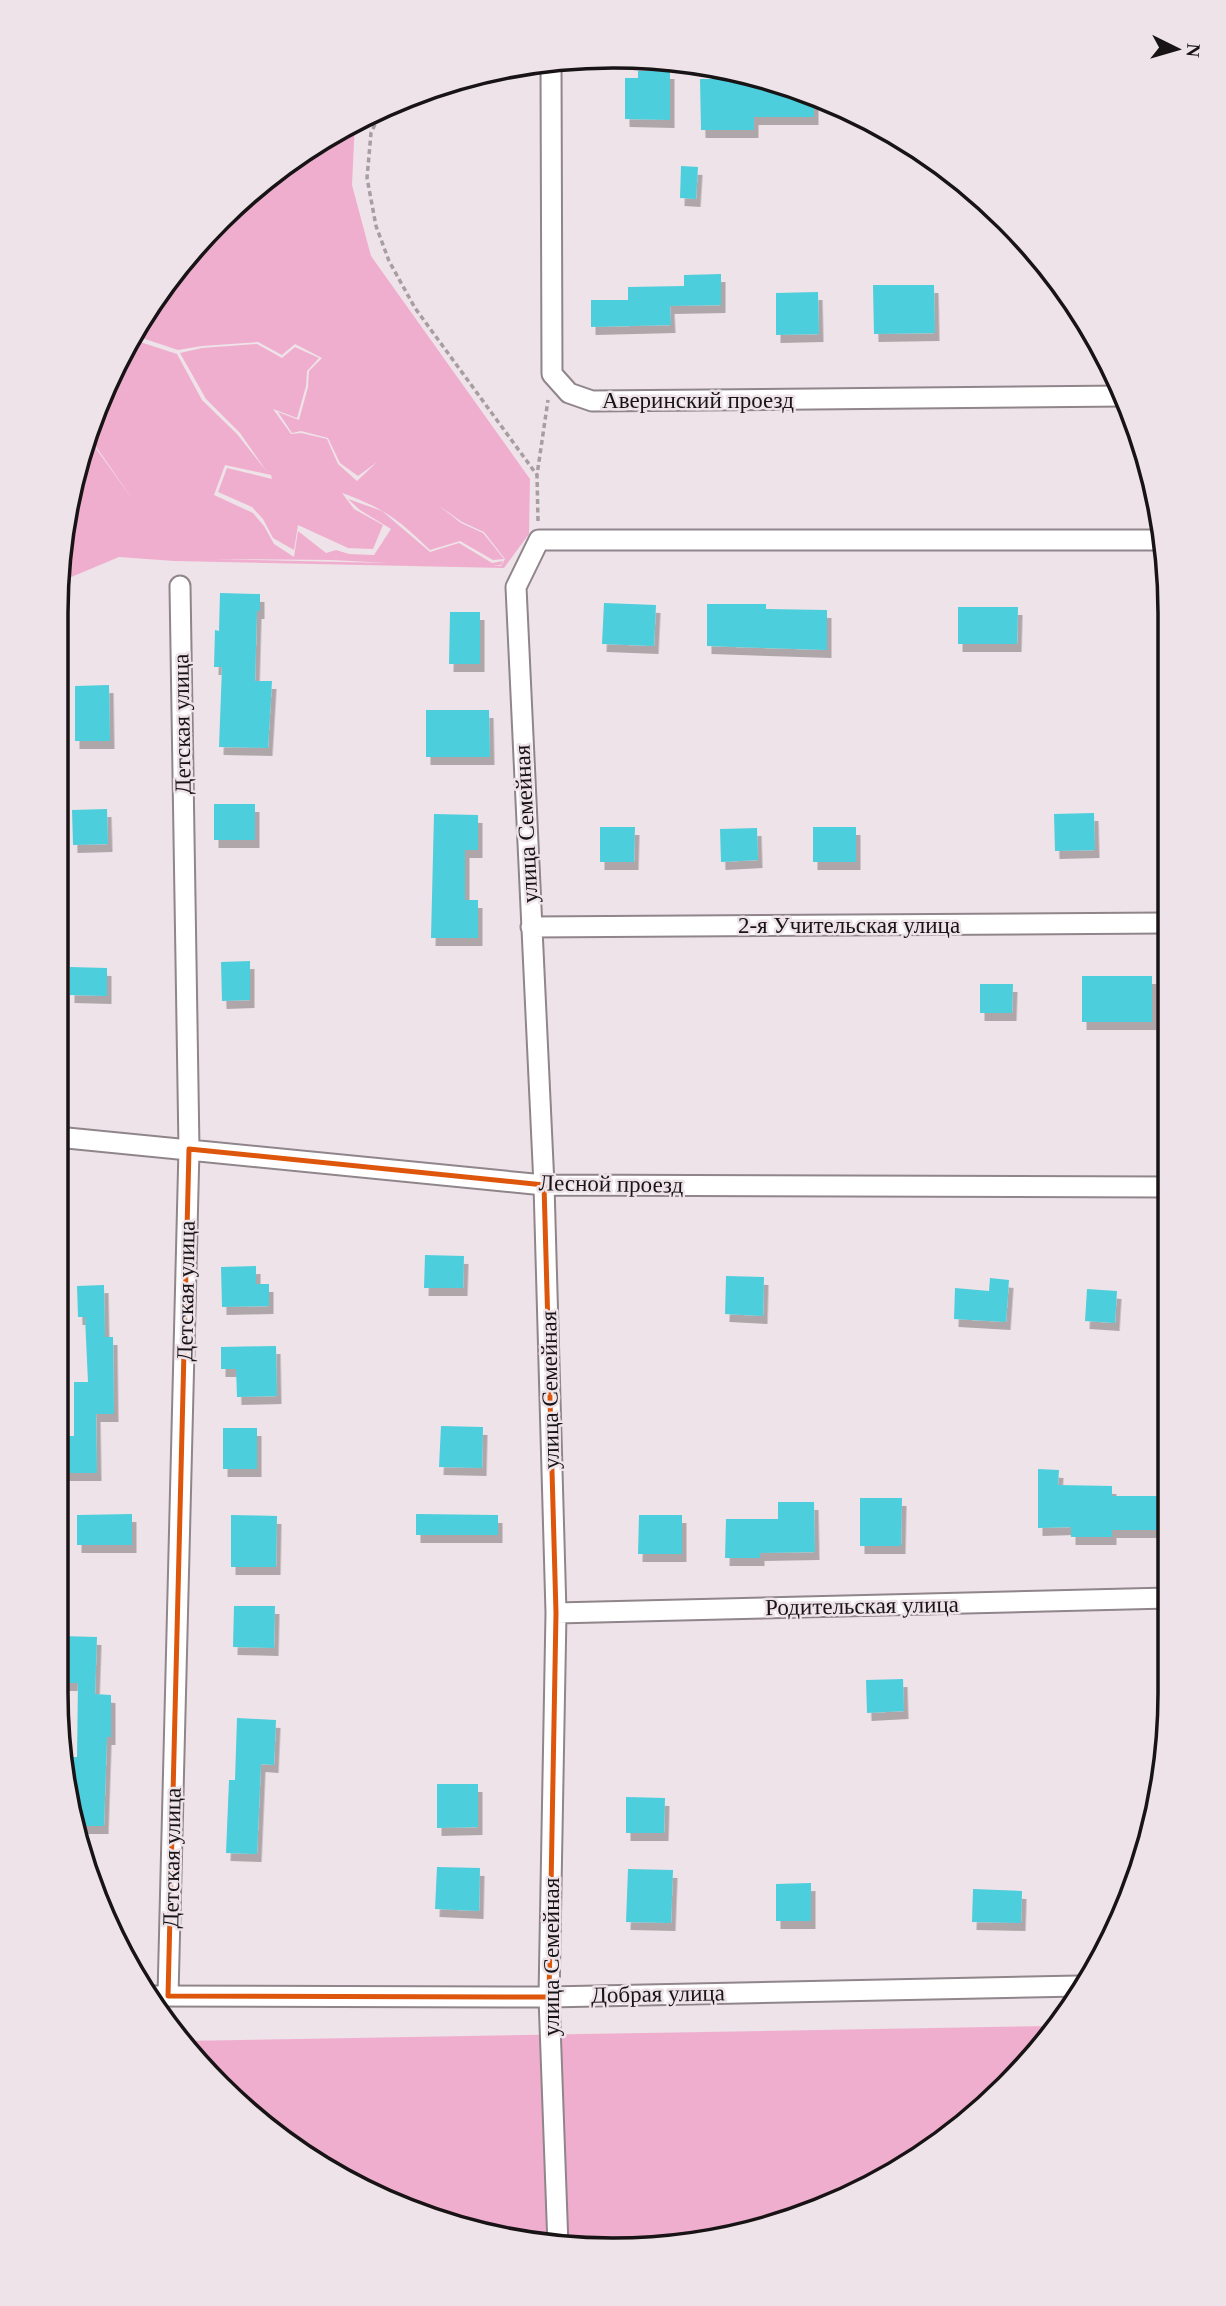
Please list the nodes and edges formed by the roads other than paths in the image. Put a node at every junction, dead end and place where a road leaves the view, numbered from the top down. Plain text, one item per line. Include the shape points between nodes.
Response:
1 (551, 72) edge
2 (1112, 396) edge
3 (1153, 540) edge
4 (180, 586) dead end
5 (1158, 923) edge
6 (531, 927) junction
7 (68, 1139) edge
8 (189, 1150) junction
9 (544, 1185) junction
10 (1158, 1187) edge
11 (1158, 1598) edge
12 (555, 1614) junction
13 (1072, 1986) edge
14 (160, 1996) edge
15 (549, 1997) junction
16 (558, 2235) edge

1 - 2 street, Аверинский проезд via 552,374 569,393 592,401
3 - 6 street, улица Семейная via 539,541 516,587
4 - 8 street, Детская улица
5 - 6 street, 2-я Учительская улица
6 - 9 street, улица Семейная
7 - 8 street, Лесной проезд
8 - 9 street, Лесной проезд
8 - 14 street, Детская улица
9 - 10 street, Лесной проезд
9 - 12 street, улица Семейная
11 - 12 street, Родительская улица
12 - 15 street, улица Семейная
13 - 15 street, Добрая улица
14 - 15 street, Добрая улица
15 - 16 street, улица Семейная

